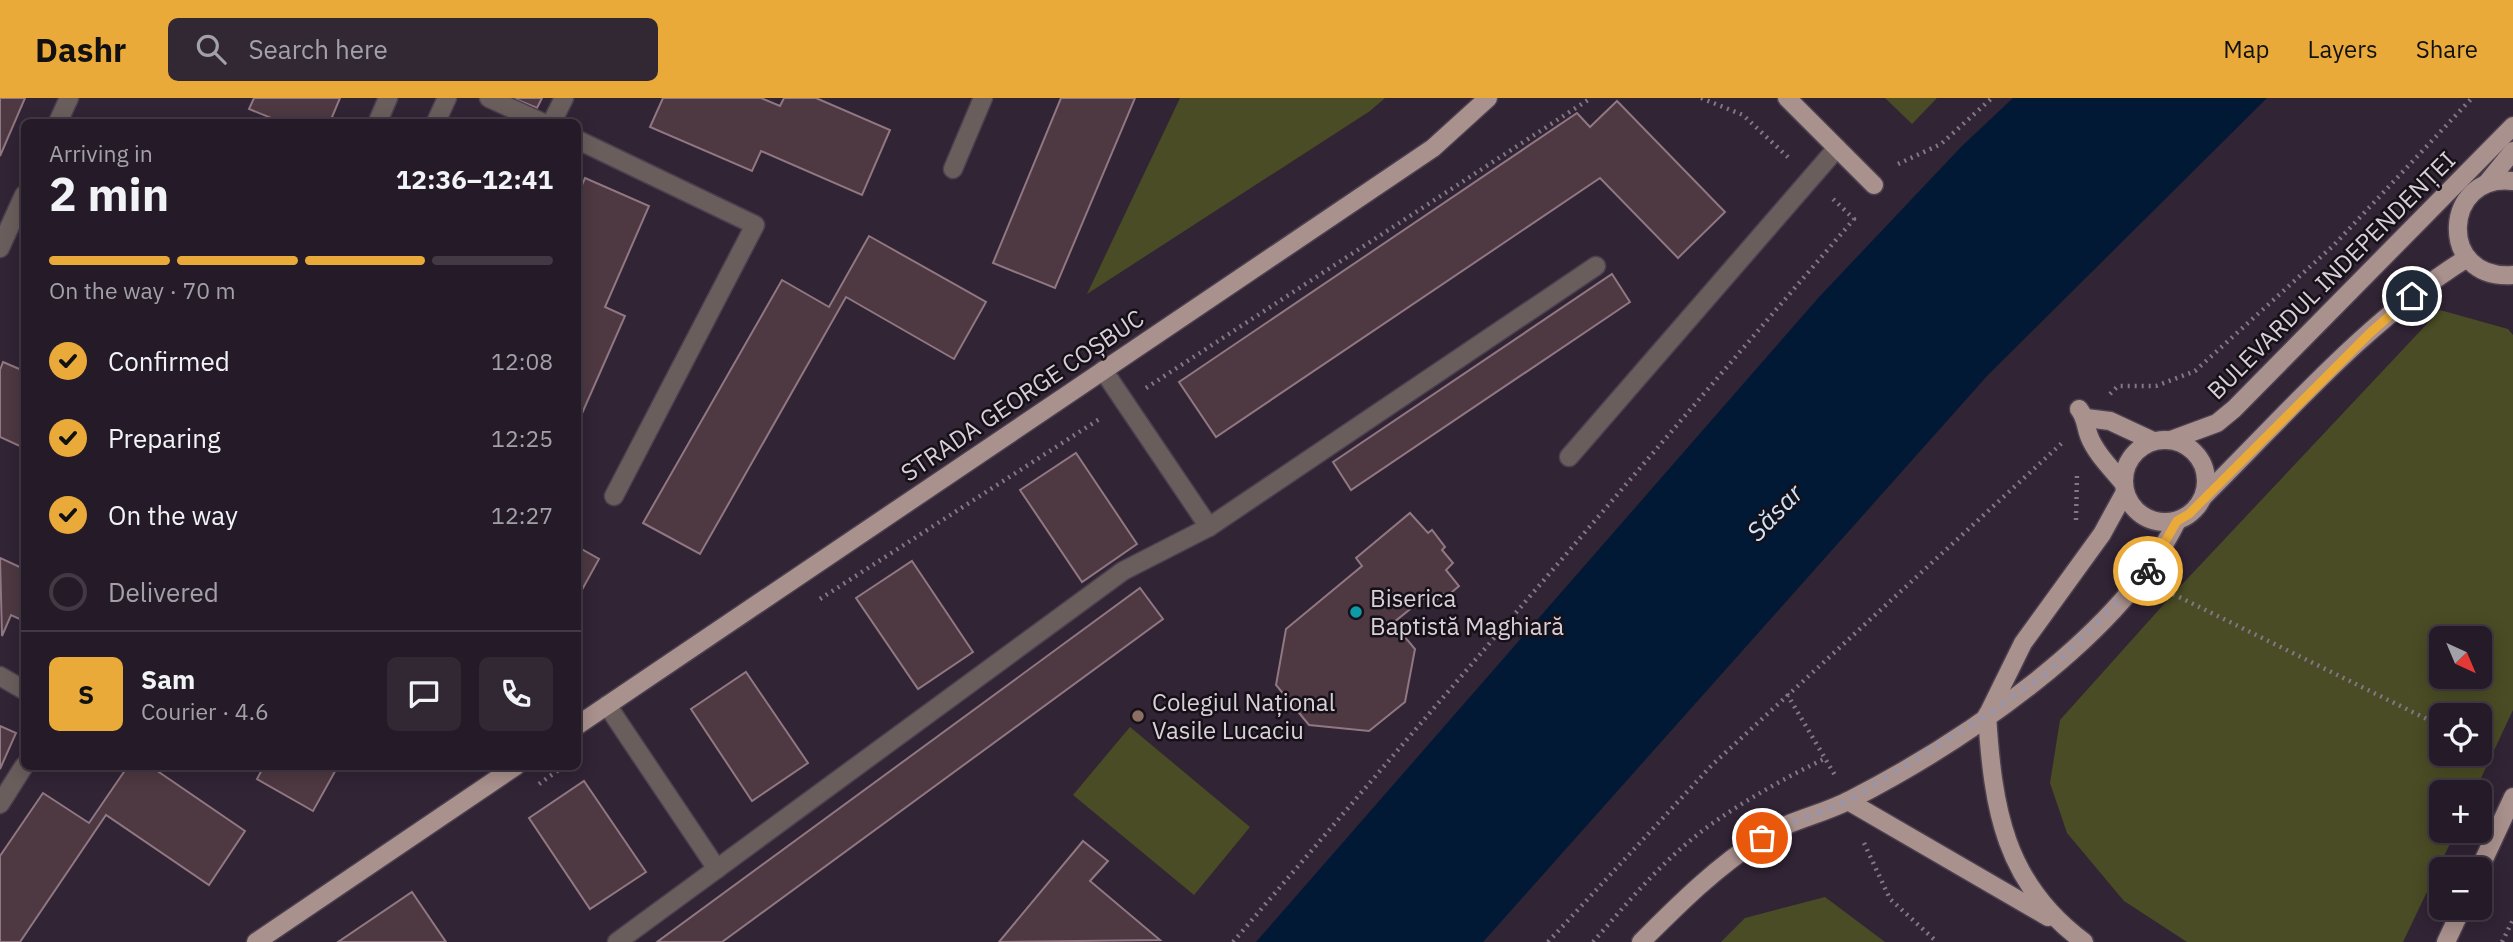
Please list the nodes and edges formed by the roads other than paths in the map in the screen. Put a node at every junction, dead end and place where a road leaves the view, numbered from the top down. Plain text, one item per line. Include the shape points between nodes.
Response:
1 (69, 98) edge
2 (387, 98) edge
3 (447, 98) edge
4 (489, 98) edge
5 (564, 98) edge
6 (983, 98) edge
7 (1488, 98) edge
8 (1787, 98) edge
9 (59, 119) edge
10 (379, 119) dead end
11 (437, 119) edge
12 (534, 119) edge
13 (554, 119) edge
14 (2513, 127) edge
15 (581, 141) edge
16 (1837, 148) junction
17 (2513, 151) edge
18 (953, 169) dead end
19 (2513, 181) edge
20 (2487, 183) junction
21 (1874, 185) dead end
22 (21, 202) edge
23 (0, 248) edge
24 (2467, 258) junction
25 (1596, 265) dead end
26 (2494, 275) junction
27 (2513, 275) edge
28 (2513, 291) edge
29 (1103, 370) junction
30 (2171, 440) junction
31 (2153, 441) junction
32 (1569, 457) dead end
33 (2124, 488) junction
34 (614, 496) dead end
35 (2204, 496) junction
36 (2177, 521) junction
37 (1209, 527) junction
38 (0, 676) edge
39 (21, 688) edge
40 (607, 705) junction
41 (1987, 715) junction
42 (581, 723) edge
43 (21, 770) edge
44 (510, 770) edge
45 (2513, 797) edge
46 (1848, 801) junction
47 (0, 803) edge
48 (2485, 857) edge
49 (717, 869) junction
50 (2456, 920) edge
51 (2056, 922) junction
52 (256, 942) edge
53 (617, 942) edge
54 (1641, 942) edge
55 (2084, 942) edge
56 (2446, 942) edge

1 - 9 street
2 - 10 street
3 - 11 street
4 - 12 street
5 - 13 street
6 - 18 street
7 - 29 main road, STRADA GEORGE COȘBUC via 1433,148
8 - 16 main road
14 - 30 main road, BULEVARDUL INDEPENDENȚEI via 2234,409 2217,423
15 - 34 street via 755,225
16 - 21 main road
16 - 32 street
17 - 20 main road
19 - 20 main road
20 - 24 main road via 2463,205 2457,219
22 - 23 street
24 - 26 main road
24 - 35 main road via 2412,296 2370,333
25 - 37 street
26 - 27 main road
26 - 28 main road
29 - 37 street
29 - 40 main road, STRADA GEORGE COȘBUC
30 - 31 main road
30 - 35 main road via 2188,447 2201,460
31 - 33 main road via 2137,450 2126,466
31 - 33 main road via 2082,414 2097,450
33 - 36 main road via 2131,506 2141,515 2159,522
33 - 41 main road via 2102,534 2023,643
35 - 36 main road
36 - 41 main road via 2148,571 2106,616 2049,671
37 - 49 street via 1123,572
38 - 39 street
40 - 42 main road, STRADA GEORGE COȘBUC
40 - 49 street
41 - 46 main road
41 - 51 main road via 2002,831 2026,881
43 - 47 street
44 - 52 main road
45 - 48 main road
46 - 51 main road
46 - 54 main road via 1762,838 1675,908
49 - 53 street
50 - 56 main road
51 - 55 main road

